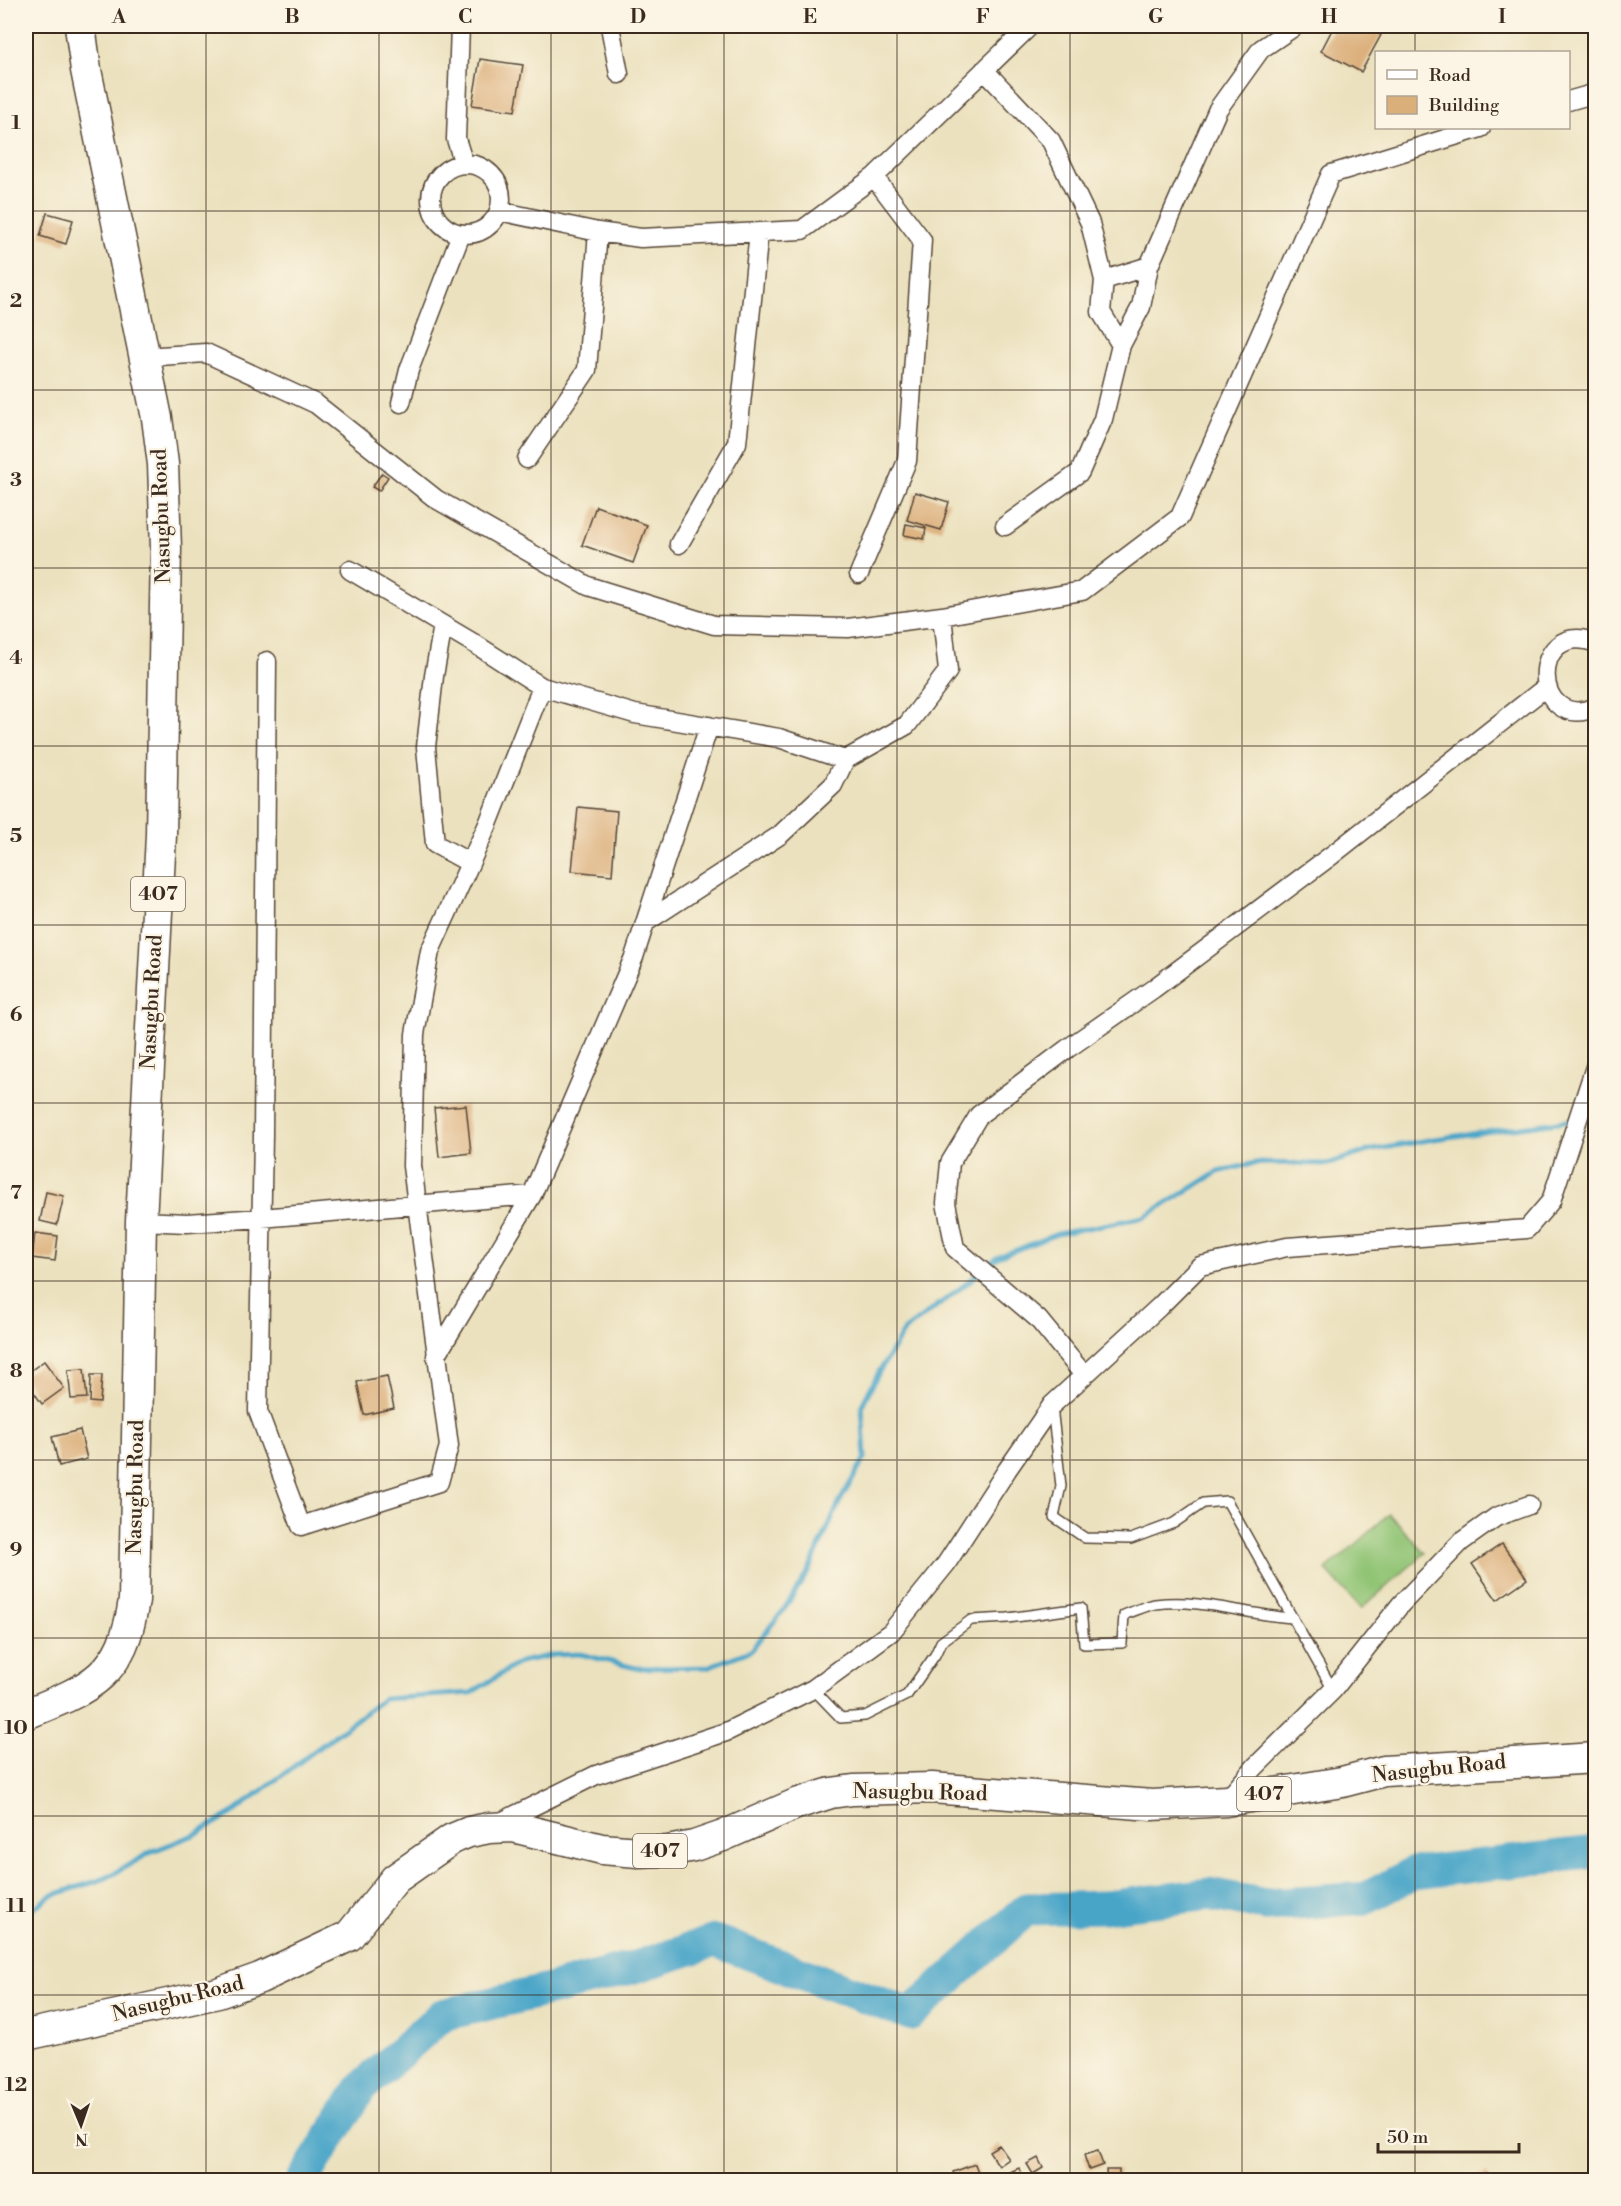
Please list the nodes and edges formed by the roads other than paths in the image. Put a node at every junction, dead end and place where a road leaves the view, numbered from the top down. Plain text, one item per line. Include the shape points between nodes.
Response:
1 (80, 26) edge
2 (460, 26) edge
3 (610, 26) edge
4 (1030, 26) edge
5 (1296, 26) edge
6 (984, 70) junction
7 (619, 74) dead end
8 (1596, 93) edge
9 (1570, 101) edge
10 (1478, 129) edge
11 (465, 164) junction
12 (874, 177) junction
13 (499, 211) junction
14 (598, 232) junction
15 (759, 232) junction
16 (461, 234) junction
17 (1149, 266) junction
18 (1104, 280) junction
19 (1121, 345) junction
20 (144, 357) junction
21 (401, 403) dead end
22 (527, 459) dead end
23 (1005, 526) dead end
24 (680, 544) dead end
25 (350, 570) dead end
26 (859, 574) dead end
27 (942, 616) junction
28 (443, 625) junction
29 (1595, 641) edge
30 (267, 661) dead end
31 (542, 687) junction
32 (1546, 687) junction
33 (1596, 707) edge
34 (709, 726) junction
35 (845, 760) junction
36 (470, 863) junction
37 (646, 922) junction
38 (1594, 1067) edge
39 (532, 1195) junction
40 (417, 1204) junction
41 (261, 1218) junction
42 (141, 1221) junction
43 (436, 1356) junction
44 (1084, 1376) junction
45 (1052, 1405) junction
46 (1529, 1505) dead end
47 (1293, 1618) junction
48 (813, 1689) junction
49 (1333, 1690) junction
50 (26, 1713) edge
51 (1596, 1758) edge
52 (1226, 1801) junction
53 (489, 1828) junction
54 (26, 2035) edge

1 - 20 main road, Nasugbu Road / 407
2 - 11 street via 456,139
3 - 7 street
4 - 6 street
5 - 17 street via 1261,49 1218,109
6 - 12 street
6 - 18 street via 1051,141 1090,223
8 - 9 street
10 - 27 street via 1331,174 1180,517 1082,591
11 - 13 street via 487,170 495,178 502,200
11 - 16 street via 453,167 436,181 431,203 441,224
12 - 15 street via 802,230
12 - 26 street via 922,240 907,461
13 - 14 street
13 - 16 street via 494,222 484,229
14 - 15 street via 641,238
14 - 22 street via 587,370
15 - 24 street via 736,443
16 - 21 street via 409,370
17 - 18 street
17 - 19 street via 1141,307
18 - 19 street via 1101,312
19 - 23 street via 1103,419 1080,472
20 - 27 street via 206,353 316,404 436,499 588,586 714,625 848,628
20 - 42 main road, Nasugbu Road / 407 via 163,464 166,548 161,835
25 - 28 street
27 - 35 street via 948,671 906,725
28 - 31 street
28 - 36 street via 426,747 435,844
29 - 32 street via 1574,639 1556,648 1545,666
30 - 41 street
31 - 34 street via 635,714
31 - 36 street
32 - 33 street via 1562,706 1578,711
32 - 44 street via 1332,855 979,1115 950,1163 946,1203 955,1248 1038,1319
34 - 35 street via 779,738
34 - 37 street
35 - 37 street via 833,785 780,836
36 - 40 street via 430,951 415,1034 412,1167
37 - 39 street
38 - 44 street via 1551,1201 1527,1229 1287,1247 1200,1266
39 - 40 street
39 - 43 street
40 - 41 street
40 - 43 street
41 - 42 street via 187,1223
41 - 43 street via 258,1411 301,1526 439,1482 449,1446
42 - 50 main road, Nasugbu Road / 407 via 131,1621 124,1643 99,1678 84,1689
44 - 45 street
45 - 47 lane via 1061,1486 1054,1517 1085,1538 1131,1539 1174,1523 1203,1503 1227,1501
45 - 48 street via 946,1564 891,1632
46 - 49 street via 1496,1517 1461,1542 1401,1604
47 - 48 lane via 1200,1603 1153,1605 1124,1615 1122,1643 1084,1644 1081,1608 971,1620 941,1642 907,1695 865,1716 841,1718
47 - 49 lane
48 - 53 street via 726,1732 596,1775
49 - 52 street
51 - 52 main road, Nasugbu Road / 407 via 1384,1771
52 - 53 main road, Nasugbu Road / 407 via 1152,1805 932,1788 853,1790 796,1804 694,1846 668,1851 602,1849 513,1827
53 - 54 main road, Nasugbu Road / 407 via 452,1839 395,1879 349,1936 260,1978 218,1993

